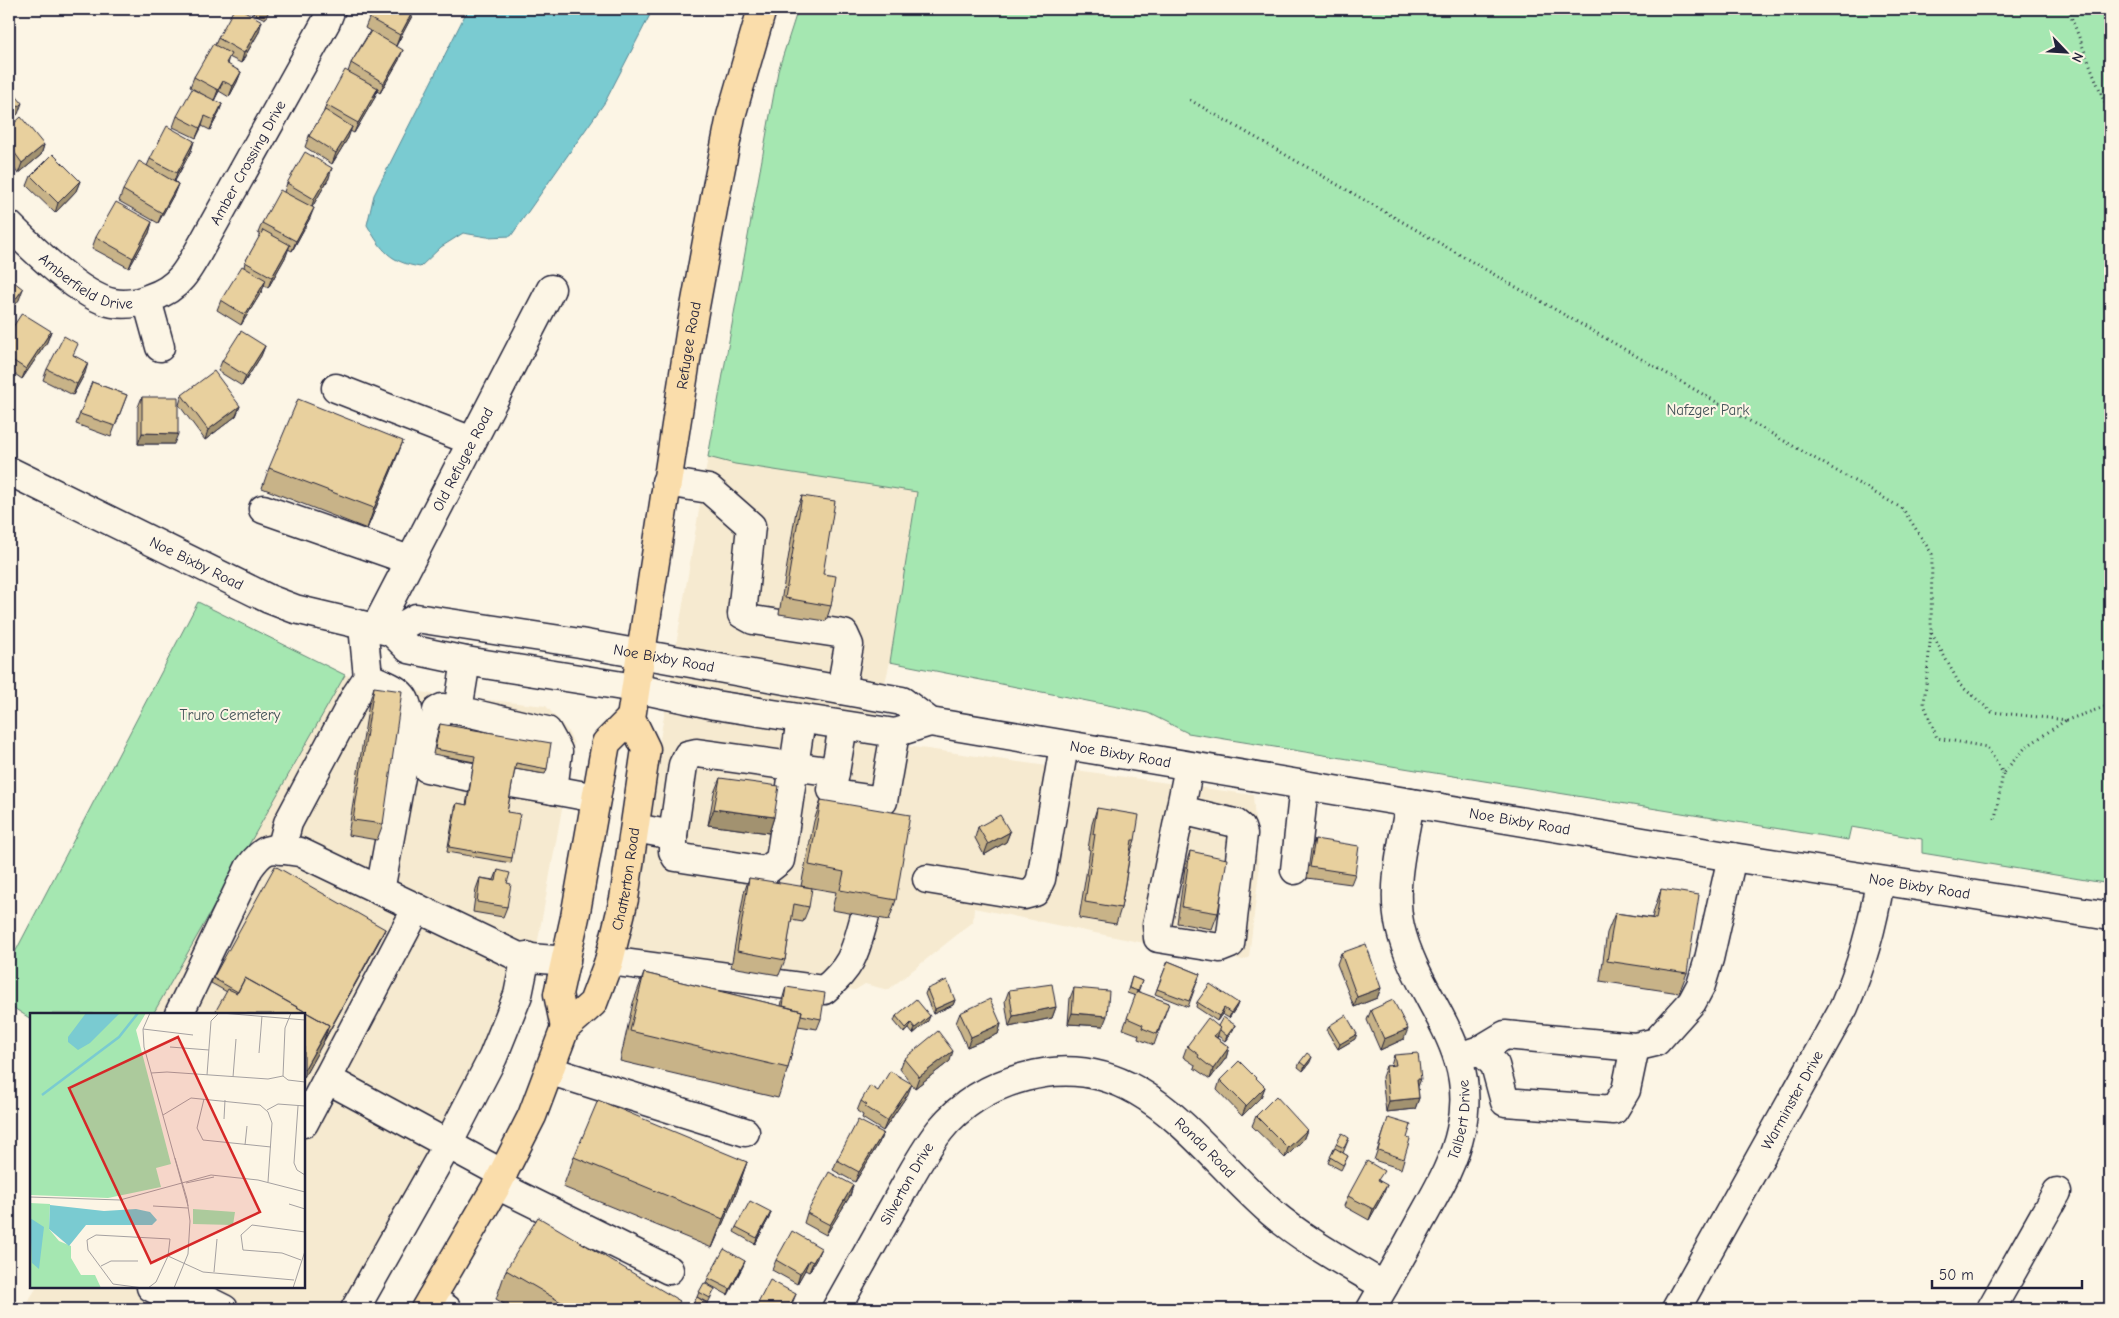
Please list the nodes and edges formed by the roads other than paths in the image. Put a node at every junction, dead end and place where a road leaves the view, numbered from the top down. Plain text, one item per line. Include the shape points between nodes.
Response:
1 (330, 9) edge
2 (762, 9) edge
3 (9, 225) edge
4 (550, 289) dead end
5 (147, 300) junction
6 (160, 347) dead end
7 (336, 388) dead end
8 (472, 441) junction
9 (9, 472) edge
10 (666, 482) junction
11 (263, 509) dead end
12 (409, 560) junction
13 (377, 629) junction
14 (640, 654) junction
15 (466, 661) junction
16 (368, 677) junction
17 (635, 688) junction
18 (841, 690) junction
19 (458, 710) junction
20 (631, 718) junction
21 (802, 719) junction
22 (930, 722) junction
23 (843, 726) junction
24 (895, 733) junction
25 (1064, 746) junction
26 (795, 766) junction
27 (1189, 767) junction
28 (835, 772) junction
29 (471, 776) edge
30 (511, 783) edge
31 (1304, 786) junction
32 (554, 790) junction
33 (596, 798) junction
34 (1410, 803) junction
35 (1181, 810) junction
36 (635, 828) junction
37 (673, 835) junction
38 (281, 850) junction
39 (1732, 857) junction
40 (1295, 870) dead end
41 (927, 879) dead end
42 (1880, 880) junction
43 (380, 890) junction
44 (417, 908) junction
45 (864, 916) dead end
46 (2110, 916) edge
47 (526, 956) junction
48 (566, 961) junction
49 (609, 961) junction
50 (180, 1013) edge
51 (565, 1028) junction
52 (1635, 1047) junction
53 (1469, 1053) junction
54 (551, 1071) junction
55 (327, 1079) junction
56 (1004, 1083) joint
57 (305, 1121) edge
58 (745, 1132) dead end
59 (448, 1144) junction
60 (500, 1179) junction
61 (2057, 1192) dead end
62 (669, 1270) dead end
63 (1384, 1286) junction
64 (154, 1288) edge
65 (216, 1299) edge
66 (434, 1306) edge
67 (355, 1309) edge
68 (836, 1309) edge
69 (1371, 1309) edge
70 (1676, 1309) edge
71 (1991, 1309) edge

1 - 5 street, Amber Crossing Drive via 326,22 197,254 181,278 169,289
2 - 10 main road, Refugee Road via 731,116
3 - 5 street, Amberfield Drive via 50,266 98,298 127,304
4 - 8 street, Old Refugee Road
5 - 6 street
7 - 8 street
8 - 12 street, Old Refugee Road
9 - 13 street, Noe Bixby Road via 269,599 295,609
10 - 14 main road, Refugee Road
10 - 18 street via 709,489 751,526 742,614 753,620 844,634 849,645
11 - 12 street
12 - 13 street, Old Refugee Road
13 - 14 street, Noe Bixby Road via 416,618
13 - 15 street, Noe Bixby Road via 410,649
13 - 16 street
14 - 17 main road, Refugee Road
14 - 18 street, Noe Bixby Road
15 - 17 street, Noe Bixby Road
15 - 19 street
16 - 38 street via 288,823
16 - 43 street via 395,689 406,698 410,710 410,728
17 - 20 main road
17 - 21 street, Noe Bixby Road
18 - 22 street, Noe Bixby Road via 902,701
19 - 29 street via 442,708 437,711 427,768
19 - 32 street via 547,731 558,750
20 - 33 main road via 606,743
20 - 36 main road, Chatterton Road via 646,749
21 - 23 street, Noe Bixby Road
21 - 26 street
22 - 24 street, Noe Bixby Road
22 - 25 street, Noe Bixby Road
23 - 24 street, Noe Bixby Road
23 - 28 street
24 - 28 street via 881,812 832,790
25 - 27 street, Noe Bixby Road
25 - 41 street via 1041,880 1035,892 1024,895
26 - 28 street
26 - 37 street via 697,753 688,756 683,765
26 - 37 street via 780,860 766,871 676,857
27 - 31 street, Noe Bixby Road
27 - 35 street
30 - 32 street
31 - 34 street, Noe Bixby Road
31 - 40 street
32 - 33 street
33 - 48 main road
34 - 39 street, Noe Bixby Road
34 - 53 street, Talbert Drive via 1397,890 1400,926 1411,961 1448,1028
35 - 35 street via 1157,925 1158,938 1220,948 1230,944 1243,834 1234,823
36 - 37 street
36 - 49 main road, Chatterton Road via 624,899
38 - 43 street via 300,852
38 - 50 street via 261,852 249,868
39 - 42 street, Noe Bixby Road
39 - 52 street via 1701,985 1692,1002 1656,1042
42 - 46 street, Noe Bixby Road
42 - 70 street, Warminster Drive via 1869,938 1844,1007
43 - 44 street
44 - 47 street via 519,957
44 - 55 street
45 - 49 street via 852,959 841,975 824,990
47 - 48 street
47 - 59 street via 518,996
48 - 51 main road via 558,994
49 - 51 main road, Chatterton Road via 593,1003
51 - 54 main road
52 - 53 street via 1505,1035
52 - 53 street via 1626,1090 1614,1110 1505,1102 1495,1065
53 - 63 street, Talbert Drive via 1462,1129 1450,1168
54 - 58 street
54 - 60 main road
55 - 57 street
55 - 59 street
56 - 63 street, Ronda Road via 1065,1071 1097,1075 1126,1084 1149,1096 1177,1119 1272,1213 1314,1244
56 - 68 street, Silverton Drive via 959,1110 924,1151
59 - 60 street
59 - 67 street
60 - 62 street
60 - 66 main road
61 - 71 street
63 - 69 street, Talbert Drive
64 - 65 street via 182,1303

